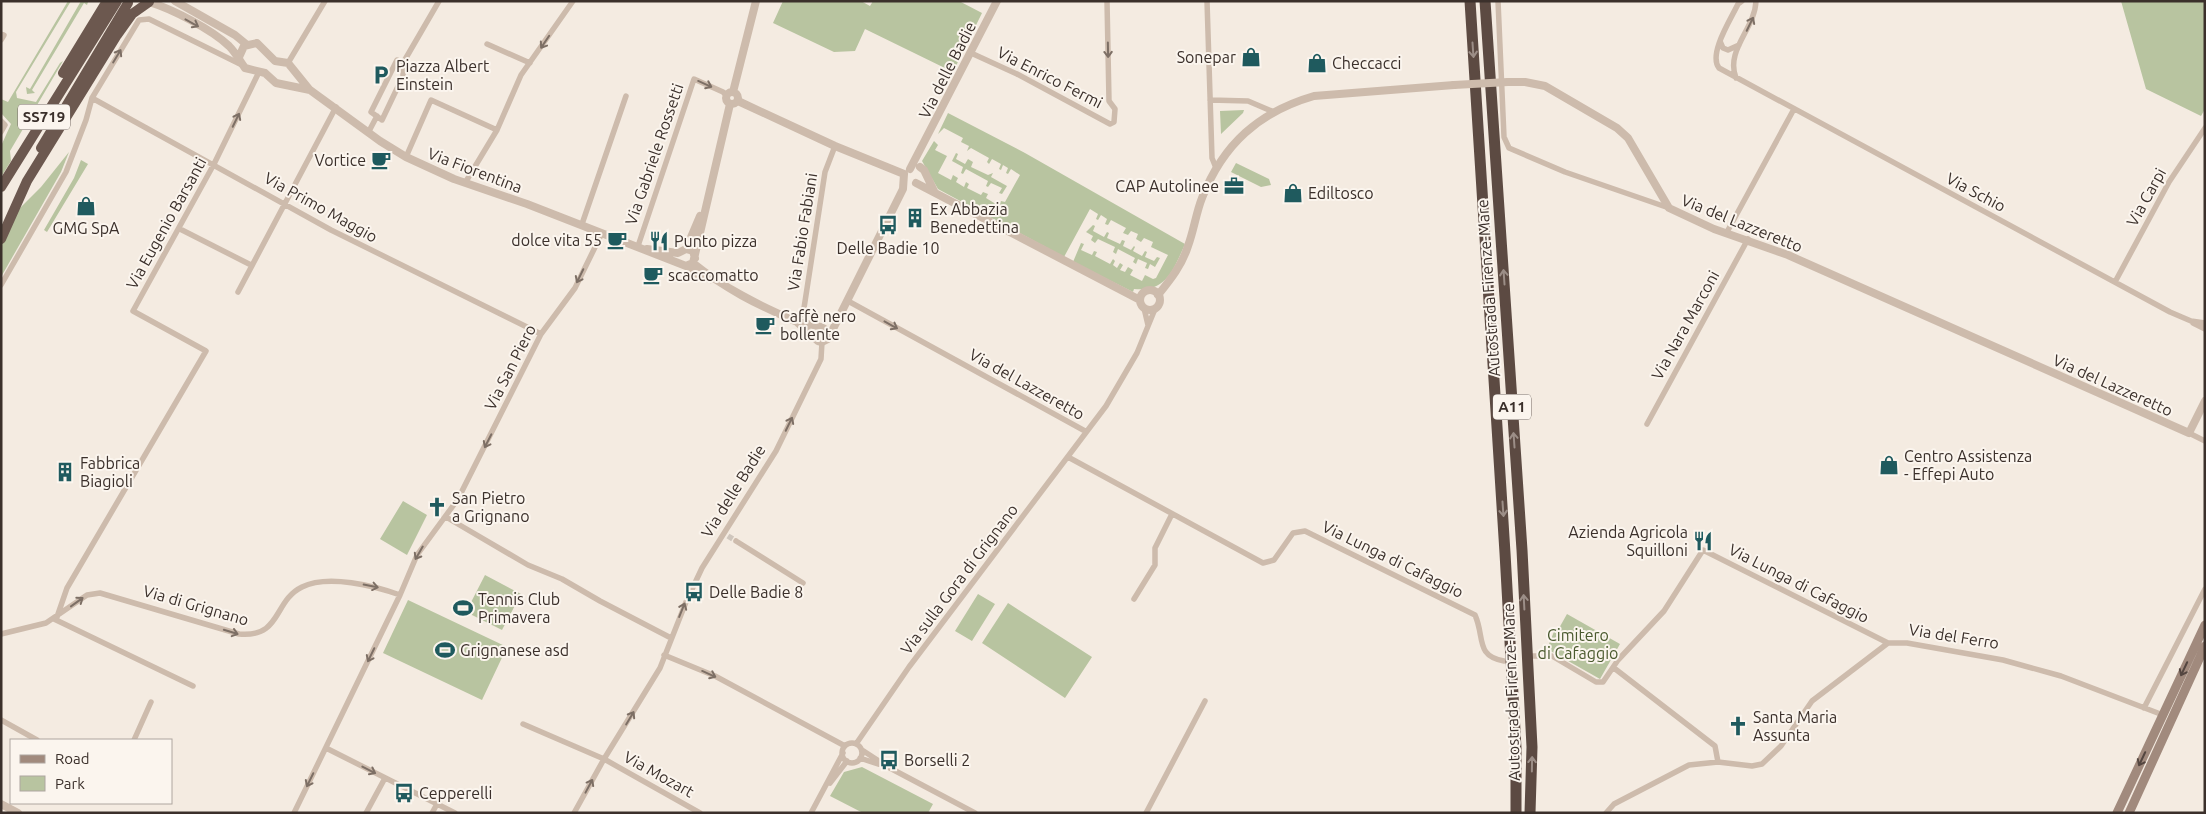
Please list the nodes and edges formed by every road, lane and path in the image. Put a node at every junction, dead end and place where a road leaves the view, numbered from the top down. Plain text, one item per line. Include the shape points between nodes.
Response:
1 (107, 1) edge
2 (117, 1) edge
3 (144, 1) edge
4 (149, 1) edge
5 (175, 1) edge
6 (325, 1) edge
7 (439, 1) edge
8 (573, 1) edge
9 (756, 1) edge
10 (998, 1) edge
11 (1107, 1) edge
12 (1207, 1) edge
13 (1470, 1) edge
14 (1485, 1) edge
15 (1498, 1) edge
16 (1742, 1) edge
17 (1756, 1) edge
18 (128, 3) dead end
19 (1720, 41) junction
20 (246, 44) junction
21 (487, 44) dead end
22 (1740, 45) junction
23 (971, 53) junction
24 (241, 61) junction
25 (403, 63) junction
26 (530, 63) junction
27 (290, 67) junction
28 (259, 72) junction
29 (1736, 78) junction
30 (286, 85) junction
31 (310, 90) junction
32 (626, 96) dead end
33 (92, 98) junction
34 (732, 98) junction
35 (1210, 100) junction
36 (336, 107) junction
37 (1794, 109) junction
38 (1274, 112) junction
39 (377, 116) junction
40 (1, 121) edge
41 (2205, 128) edge
42 (497, 130) junction
43 (1, 132) edge
44 (368, 133) junction
45 (834, 146) junction
46 (920, 152) junction
47 (406, 157) junction
48 (214, 164) junction
49 (920, 167) junction
50 (1216, 168) junction
51 (12, 169) junction
52 (926, 177) junction
53 (908, 180) junction
54 (27, 181) junction
55 (465, 183) junction
56 (1, 187) edge
57 (934, 191) junction
58 (284, 202) junction
59 (706, 202) junction
60 (1669, 208) junction
61 (1, 224) edge
62 (582, 224) junction
63 (180, 228) junction
64 (1727, 232) junction
65 (602, 233) junction
66 (1748, 239) junction
67 (1, 240) edge
68 (642, 247) junction
69 (686, 249) junction
70 (678, 258) junction
71 (692, 262) junction
72 (251, 265) junction
73 (2115, 282) junction
74 (1, 285) edge
75 (238, 292) dead end
76 (1157, 293) junction
77 (1142, 301) junction
78 (848, 302) junction
79 (1155, 308) junction
80 (797, 322) junction
81 (2191, 322) junction
82 (2205, 323) edge
83 (1148, 325) junction
84 (2205, 329) edge
85 (824, 330) junction
86 (540, 334) junction
87 (815, 336) junction
88 (822, 342) junction
89 (2205, 402) edge
90 (1646, 424) dead end
91 (1085, 431) junction
92 (2189, 433) junction
93 (2205, 441) edge
94 (1068, 457) junction
95 (1172, 514) junction
96 (446, 517) junction
97 (736, 541) tunnel mouth
98 (803, 583) dead end
99 (2205, 589) edge
100 (400, 595) junction
101 (1134, 599) dead end
102 (55, 618) junction
103 (2205, 625) edge
104 (1, 634) edge
105 (671, 638) junction
106 (1888, 643) junction
107 (2205, 646) edge
108 (664, 655) junction
109 (1532, 656) dead end
110 (1504, 661) dead end
111 (1614, 668) junction
112 (194, 686) dead end
113 (1205, 701) dead end
114 (152, 702) dead end
115 (2144, 708) junction
116 (2163, 715) junction
117 (1, 720) edge
118 (523, 724) dead end
119 (35, 739) edge
120 (134, 739) edge
121 (856, 744) junction
122 (845, 746) junction
123 (326, 748) junction
124 (862, 750) junction
125 (843, 753) junction
126 (860, 758) junction
127 (604, 759) junction
128 (847, 761) junction
129 (1718, 762) junction
130 (888, 767) junction
131 (385, 778) junction
132 (822, 794) junction
133 (1, 804) edge
134 (437, 804) junction
135 (18, 813) edge
136 (294, 813) edge
137 (366, 813) edge
138 (432, 813) edge
139 (454, 813) edge
140 (574, 813) edge
141 (700, 813) edge
142 (811, 813) edge
143 (974, 813) edge
144 (1146, 813) edge
145 (1516, 813) edge
146 (1530, 813) edge
147 (1606, 813) edge
148 (2117, 813) edge
149 (2129, 813) edge

1 - 51 highway via 25,138
2 - 51 highway, SS719
3 - 4 street, Via Fiorentina
4 -> 24 street, Via Fiorentina via 210,32 228,44
4 - 54 highway via 132,14 117,35
5 - 20 street, Via Fiorentina via 235,34
6 - 27 street
7 - 25 street
8 -> 26 street
9 - 34 street
10 - 23 street, Via delle Badie
11 -> 23 street, Via Enrico Fermi via 1109,100 1115,109 1114,122 1110,124
12 - 35 street
13 -> 145 highway, Autostrada Firenze-Mare / A11 via 1516,748
146 -> 14 highway, Autostrada Firenze-Mare / A11 via 1532,747 1522,550
15 - 60 street via 1504,137 1509,148 1565,172
16 - 19 street
22 -> 17 street via 1754,15
18 - 54 highway, SS719 via 46,138
19 - 22 street via 1728,50
19 - 29 street, Via Schio via 1716,52 1717,65
20 - 24 street via 241,50
20 - 27 street, Via Fiorentina via 257,43 275,61
21 - 26 street
22 - 29 street via 1733,59
23 - 46 street, Via delle Badie
24 - 28 street, Via Fiorentina
33 -> 24 street via 133,26 144,18
25 - 39 street via 403,76 382,120
25 - 39 street via 397,60 371,112
26 - 42 street via 521,75
27 - 30 street via 292,80
27 - 31 street, Via Fiorentina
28 - 30 street, Via Fiorentina via 276,83
48 -> 28 street, Via Eugenio Barsanti
29 - 37 street, Via Schio
30 - 31 street, Via Fiorentina
31 - 36 street, Via Fiorentina
32 - 62 street
33 - 48 street, Via Primo Maggio
33 - 74 street via 66,172
34 - 45 street
34 - 59 street
68 -> 34 street, Via Gabriele Rossetti via 694,79
35 - 38 street via 1248,101
35 - 50 street via 1212,158
36 - 44 street, Via Fiorentina
36 - 58 street
37 - 64 street
37 - 73 street, Via Schio
38 - 50 street, Via del Lazzeretto via 1240,135
38 - 60 street, Via del Lazzeretto, bridge via 1314,96 1508,82 1545,86 1617,128 1628,138
39 - 44 street
40 - 43 street via 5,125
41 - 73 street, Via Carpi via 2169,182
42 - 47 street via 431,100
42 - 55 street
44 - 47 street, Via Fiorentina
45 - 53 street
45 - 80 street, Via Fabio Fabiani via 825,172 804,308
46 - 49 street, Via delle Badie
46 - 53 street, Via delle Badie
47 - 55 street, Via Fiorentina
48 - 58 street, Via Primo Maggio
48 - 63 street, Via Eugenio Barsanti
49 - 52 street
49 - 53 street
50 - 76 street, Via del Lazzeretto via 1178,269
51 - 56 highway, SS719
52 - 53 street
52 - 57 street
53 - 57 street
53 - 78 street, Via delle Badie
54 - 61 highway, SS719
54 - 67 highway
55 - 62 street, Via Fiorentina
57 - 77 street
58 - 72 street
58 - 86 street, Via Primo Maggio via 331,230
59 - 69 street
59 - 71 street via 700,242
60 - 64 street, Via del Lazzeretto
62 - 65 street, Via Fiorentina
63 - 72 street
63 - 102 street, Via Eugenio Barsanti via 133,312 206,351 67,588
64 - 66 street, Via del Lazzeretto
65 - 68 street, Via Fiorentina
65 -> 86 street, Via San Piero via 575,288
66 - 90 street, Via Nara Marconi
66 - 92 street, Via del Lazzeretto
68 - 70 street, Via Fiorentina
69 - 70 street
69 - 71 street, Via Fiorentina via 692,252
70 - 71 street, Via Fiorentina
71 - 80 street, Via Fiorentina via 717,282
72 - 75 street
73 - 81 street, Via Schio
76 - 77 street, Via del Lazzeretto via 1150,290
76 - 79 street, Via del Lazzeretto via 1159,304
77 - 79 street
77 - 83 street
78 - 85 street, Via delle Badie via 839,318
78 -> 91 street, Via del Lazzeretto
79 - 83 street, Via del Lazzeretto
80 - 85 street, Via Fiorentina
80 - 87 street, Via Fiorentina
81 - 82 street, Via Schio
81 - 84 street
83 - 91 street, Via del Lazzeretto via 1121,381
85 - 87 street
85 - 88 street via 828,339
86 -> 96 street, Via San Piero via 470,476
87 - 88 street, Via Fiorentina
105 -> 88 street, Via delle Badie via 702,568 726,535 785,433 821,359
89 - 92 street
91 - 94 street, Via sulla Gora di Grignano
92 - 93 street
94 - 95 street, Via Lunga di Cafaggio
94 - 121 street, Via sulla Gora di Grignano via 909,667
95 - 101 street via 1155,548 1155,565
95 - 110 street, Via Lunga di Cafaggio via 1263,563 1274,560 1294,533 1305,532 1475,614 1486,654
96 -> 100 street via 417,555
96 - 105 street via 528,565 562,579
97 - 98 street
99 - 115 street
102 -> 100 street, Via di Grignano via 86,595 100,593 252,636 262,633 301,587 314,583 363,585
100 -> 123 street
102 - 104 street, Via di Grignano
102 - 112 street
103 -> 116 main road
105 - 108 street, Via delle Badie
106 - 111 street, Via Lunga di Cafaggio via 1703,550 1664,611
106 - 115 street, Via del Ferro via 1907,643 2003,660 2062,676
106 - 129 street, Via del Ferro via 1812,701 1781,746 1762,764 1744,766
107 - 149 main road
108 -> 122 street via 715,676
127 -> 108 street, Via delle Badie via 660,668
109 - 111 street, Via Lunga di Cafaggio via 1552,656 1600,683
111 - 129 street via 1715,746
113 - 144 street
114 - 120 street
115 - 116 street, Via del Ferro
116 -> 148 main road
117 - 119 street
118 - 127 street, Via Mozart
121 - 122 street
121 - 124 street
122 - 125 street
123 -> 131 street
123 -> 136 street
124 - 126 street
124 - 130 street
125 - 128 street
125 - 132 street
126 - 128 street
126 - 130 street
140 -> 127 street, Via delle Badie
127 - 141 street, Via Mozart
128 - 132 street
129 - 147 street, Via del Ferro via 1689,765 1670,773 1614,804
130 - 143 street
131 - 134 street
131 - 137 street
132 - 142 street
133 - 135 street
134 - 138 street
134 - 139 street

